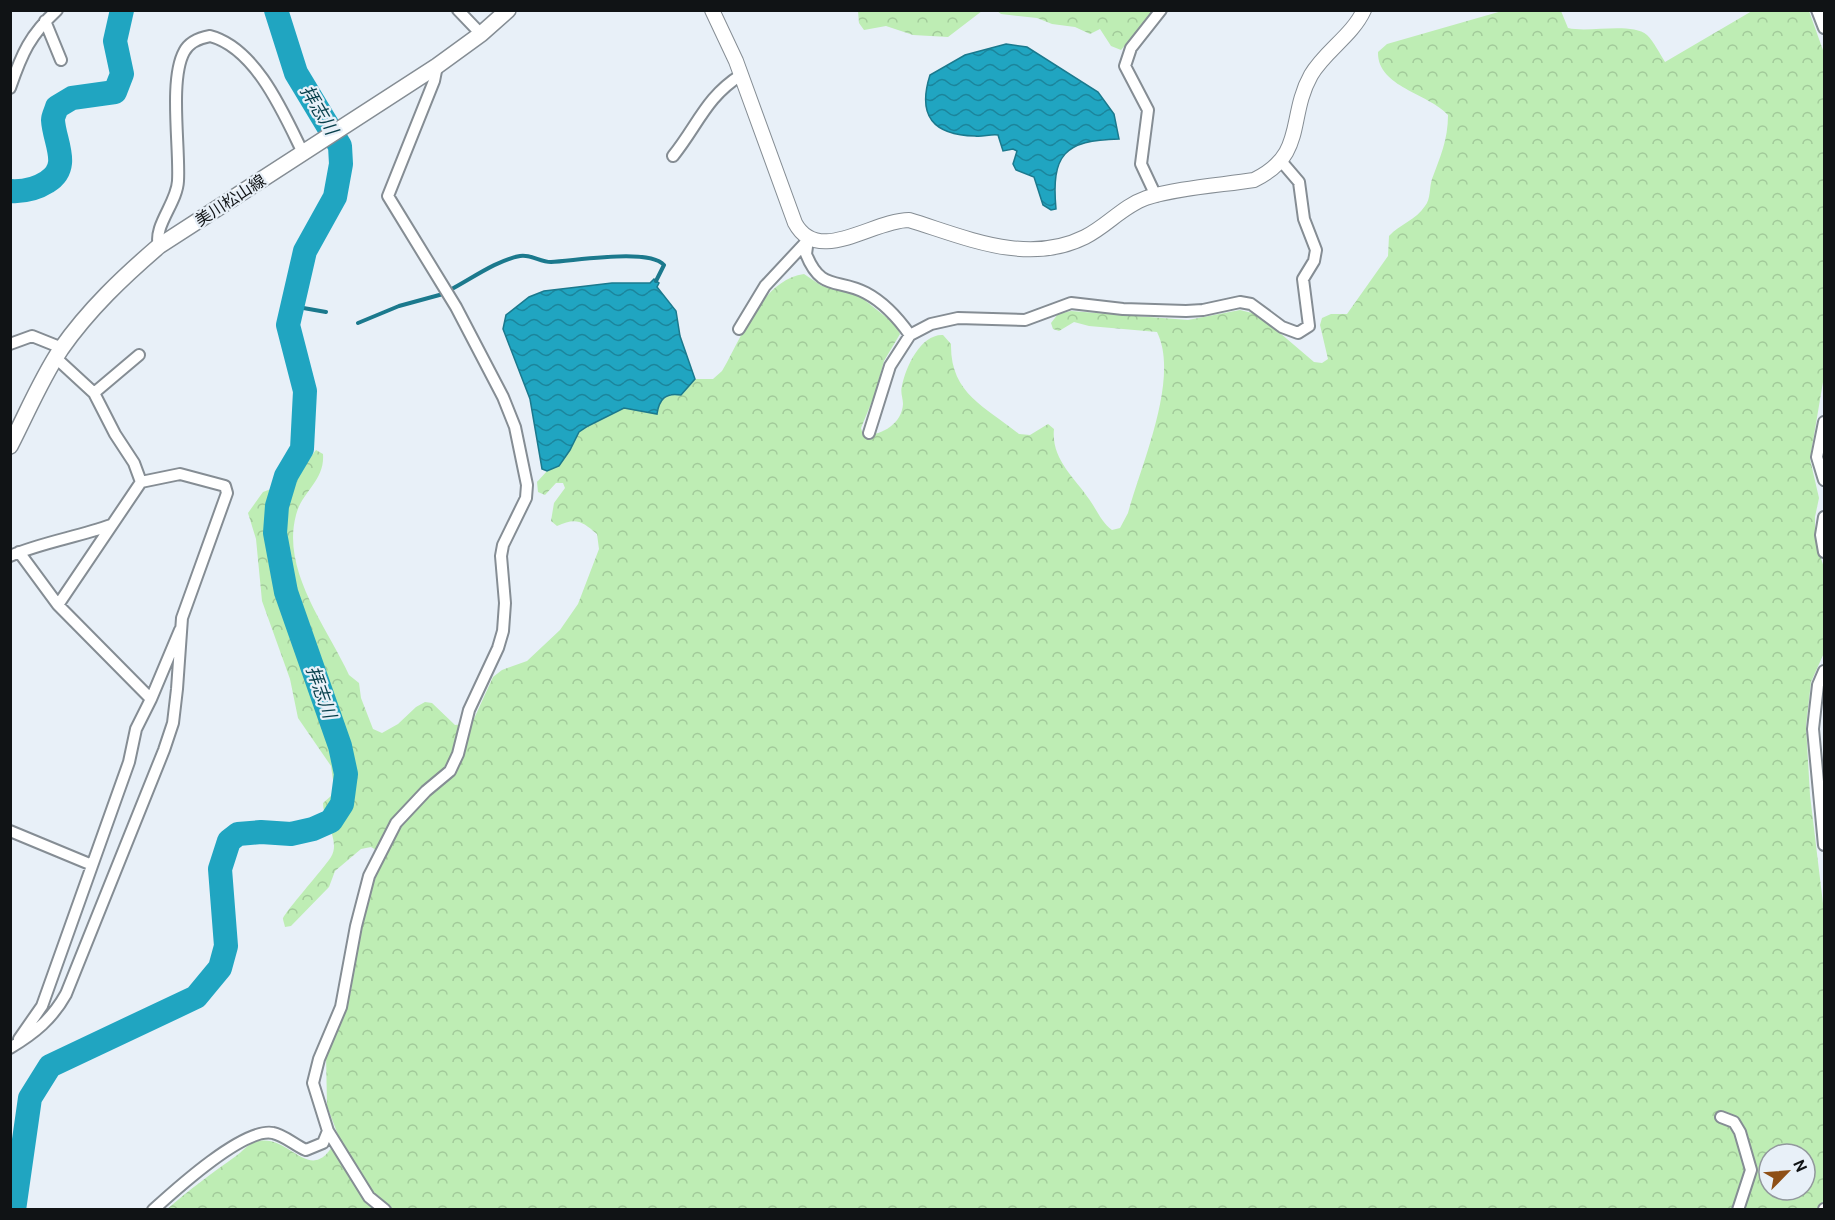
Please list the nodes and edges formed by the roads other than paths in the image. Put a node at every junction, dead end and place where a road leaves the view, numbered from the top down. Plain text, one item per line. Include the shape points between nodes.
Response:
1 (57, 10) edge
2 (458, 10) edge
3 (508, 10) edge
4 (712, 10) edge
5 (1161, 10) edge
6 (1364, 10) edge
7 (1817, 10) edge
8 (45, 21) junction
9 (1824, 28) edge
10 (481, 34) junction
11 (62, 60) dead end
12 (437, 66) junction
13 (741, 75) junction
14 (10, 88) edge
15 (303, 153) junction
16 (673, 156) dead end
17 (1281, 161) junction
18 (1156, 196) junction
19 (808, 239) junction
20 (159, 246) junction
21 (739, 328) dead end
22 (910, 334) junction
23 (10, 344) edge
24 (59, 353) junction
25 (138, 355) dead end
26 (94, 393) junction
27 (1824, 422) edge
28 (869, 433) dead end
29 (10, 446) edge
30 (1824, 480) edge
31 (141, 482) junction
32 (1824, 517) edge
33 (112, 525) junction
34 (1824, 552) edge
35 (15, 554) edge
36 (58, 605) junction
37 (180, 629) junction
38 (1824, 672) edge
39 (151, 699) junction
40 (10, 831) edge
41 (1824, 845) edge
42 (92, 865) junction
43 (10, 1048) edge
44 (1721, 1117) dead end
45 (328, 1131) junction
46 (153, 1209) edge
47 (385, 1209) edge
48 (1738, 1209) edge

1 - 8 street
2 - 10 street
3 - 10 main road, 美川松山線
4 - 13 street
5 - 18 street via 1131,48 1125,66 1148,110 1141,164
6 - 17 street via 1312,74 1298,112 1294,137
7 - 9 street
8 - 11 street
8 - 14 street via 27,43
10 - 12 main road, 美川松山線
12 - 15 main road, 美川松山線
12 - 45 street via 388,196 456,307 503,397 521,450 526,498 501,556 503,632 469,710 458,754 450,771 396,823 369,876 341,1007 313,1083
13 - 16 street via 719,91 699,114 691,134
13 - 19 street via 795,223
15 - 20 main road, 美川松山線
15 - 20 street via 266,84 236,49 210,36 190,44 178,76 178,182 158,232
17 - 18 street via 1254,180
17 - 22 street via 1299,182 1304,219 1316,250 1303,279 1310,316 1310,326 1304,330 1291,332 1251,304 1240,302 1186,311 1071,303 1025,320 958,318
18 - 19 street via 1133,204 1085,237 1033,250 1009,249 909,219 894,220 830,243
19 - 21 street via 765,286
19 - 22 street via 806,254 823,280 867,293 889,309
20 - 24 main road, 美川松山線 via 98,302
22 - 28 street via 890,366
23 - 24 street via 32,336
24 - 26 street
24 - 29 main road, 美川松山線
25 - 26 street
26 - 31 street
27 - 30 street via 1817,458
31 - 33 street
31 - 37 street via 180,474 225,486 227,493
32 - 34 street
33 - 35 street
33 - 36 street
35 - 36 street
36 - 39 street
37 - 39 street
37 - 43 street via 173,723 83,952 57,1010 44,1025
38 - 41 street via 1818,685 1813,729
39 - 42 street via 136,729 129,762
40 - 42 street
42 - 43 street via 42,1006
44 - 48 street via 1734,1122 1740,1132 1751,1170
45 - 46 street via 323,1143 306,1150 276,1133 252,1135
45 - 47 street via 369,1197

